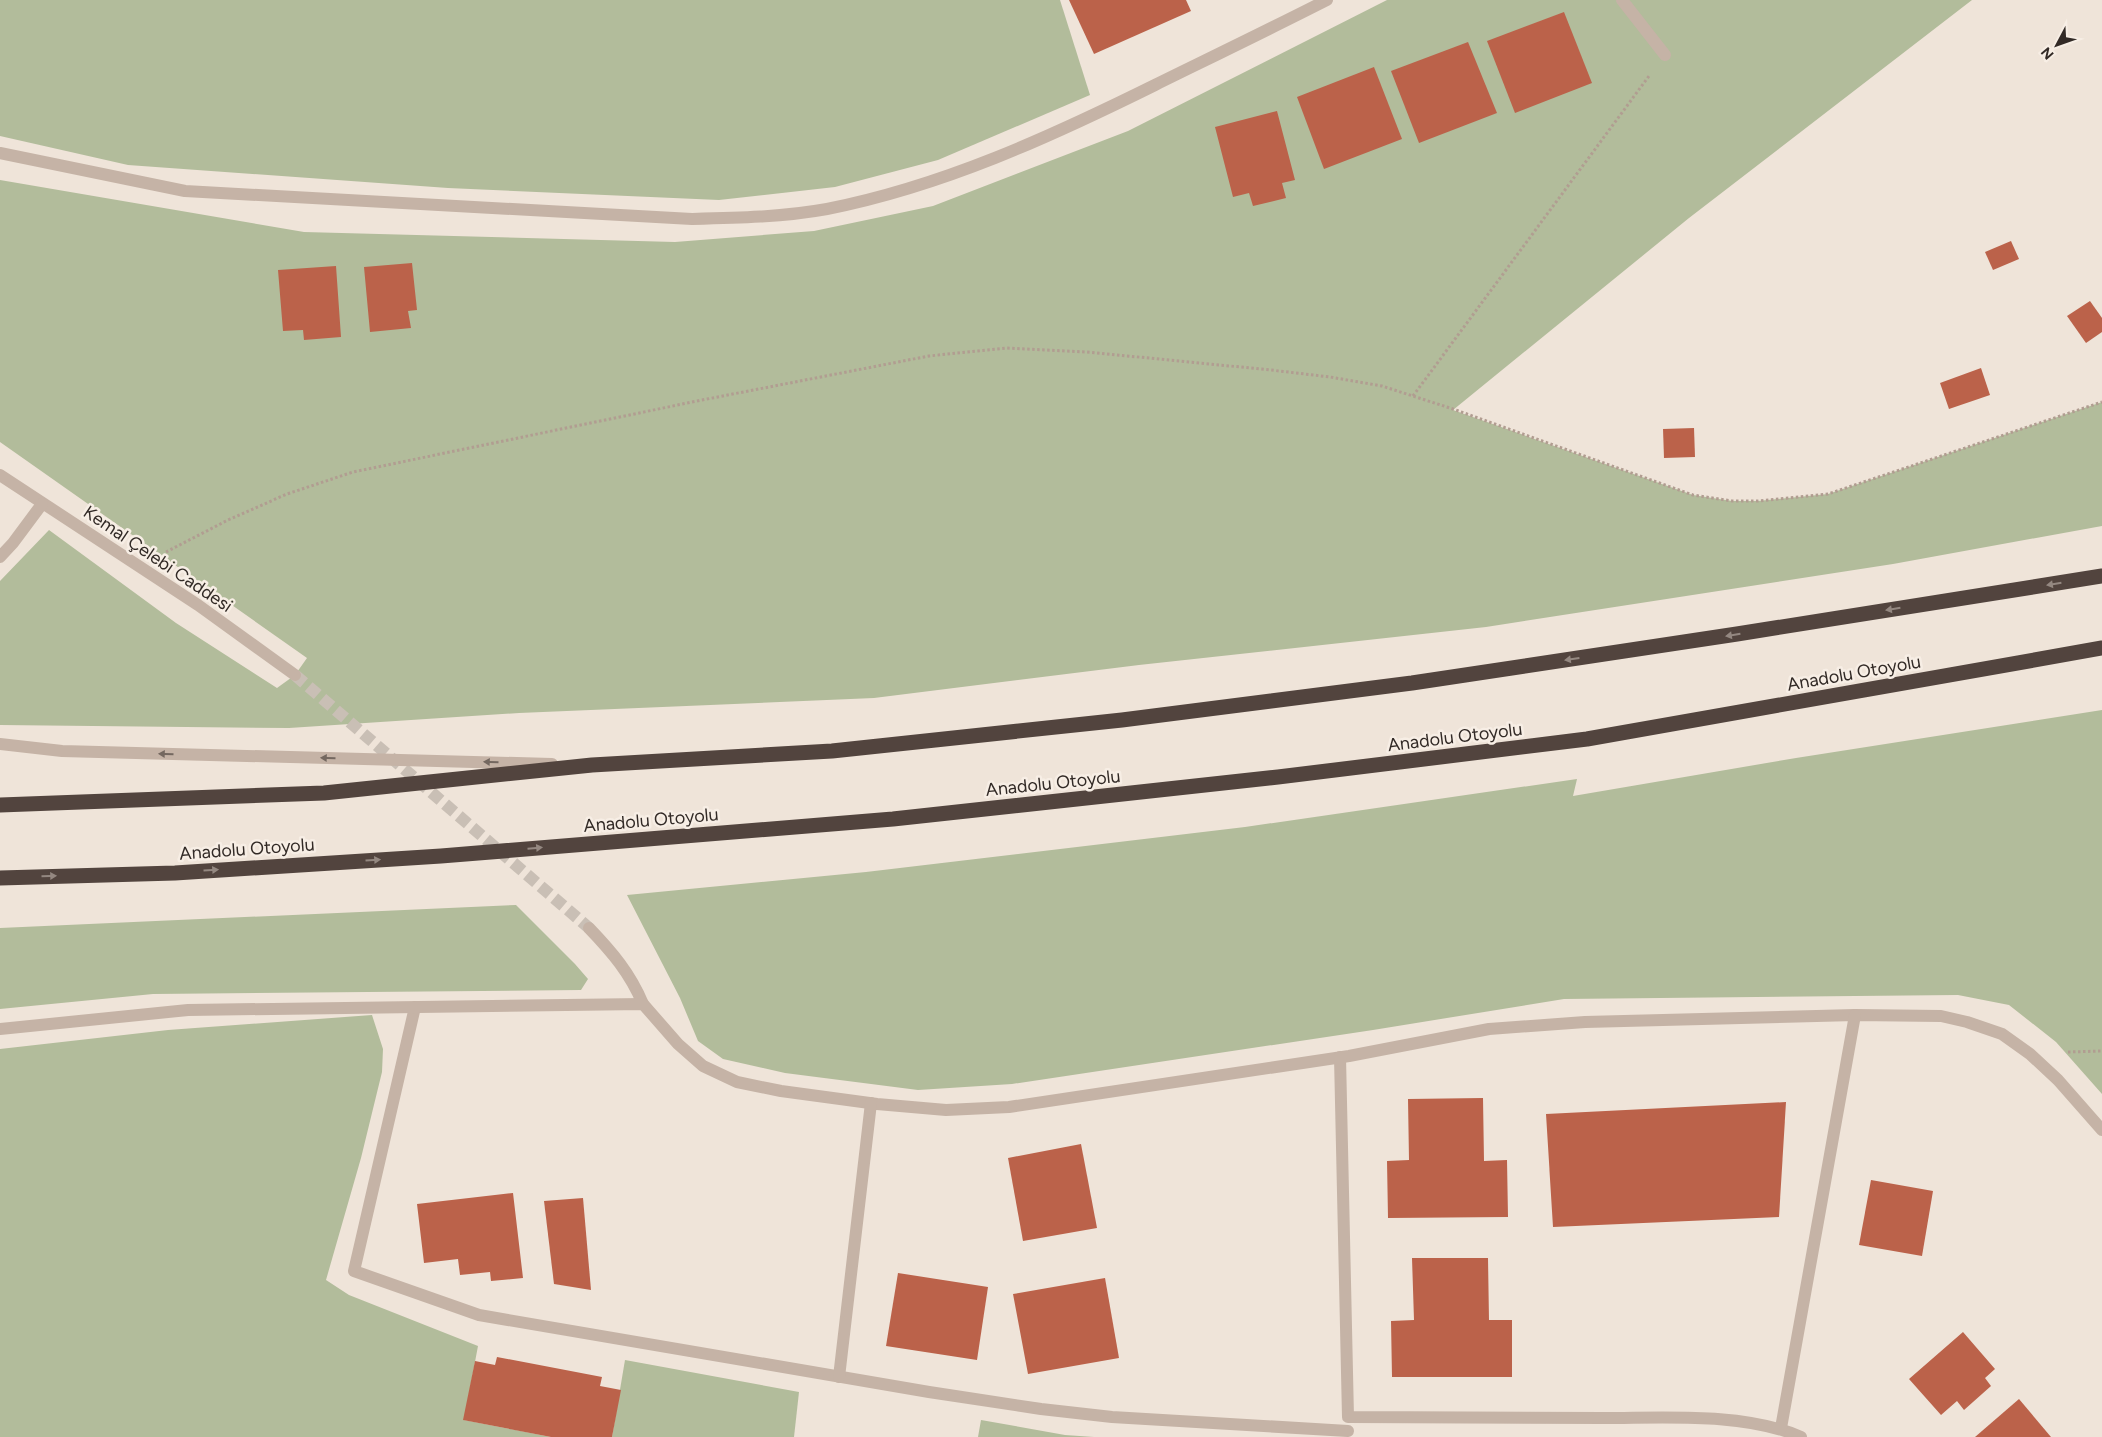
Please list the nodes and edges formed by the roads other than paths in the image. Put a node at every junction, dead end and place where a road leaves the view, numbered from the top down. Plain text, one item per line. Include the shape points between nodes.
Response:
1 (1328, 0) edge
2 (1622, 0) edge
3 (1665, 54) road end
4 (0, 153) edge
5 (0, 475) edge
6 (42, 504) junction
7 (0, 556) edge
8 (2102, 576) edge
9 (2102, 648) edge
10 (295, 674) tunnel mouth
11 (0, 744) edge
12 (592, 765) junction
13 (0, 805) edge
14 (0, 878) edge
15 (589, 928) tunnel mouth
16 (643, 1004) junction
17 (415, 1007) junction
18 (1855, 1016) junction
19 (0, 1029) edge
20 (1340, 1057) junction
21 (870, 1103) junction
22 (2102, 1130) edge
23 (839, 1377) junction
24 (1348, 1418) junction
25 (1781, 1428) junction
26 (1348, 1434) edge
27 (1801, 1437) edge

1 - 4 street via 1007,154 896,191 827,209 758,217 692,219 185,191
2 - 3 street
5 - 6 street, Kemal Çelebi Caddesi
6 - 7 street
6 - 10 street, Kemal Çelebi Caddesi via 139,566
8 -> 12 highway via 1422,681 1151,716 832,752
14 -> 9 highway, Anadolu Otoyolu via 175,873 461,854 893,819 1219,784 1587,739
12 -> 11 street via 62,751
12 - 13 highway via 324,793
15 - 16 street via 633,980
16 - 17 street
16 - 21 street via 678,1044 703,1066 737,1082
17 - 19 street via 188,1010
17 - 23 street via 354,1271 479,1315
18 - 20 street via 1585,1022 1489,1029
18 - 22 street via 1942,1016 2002,1034 2058,1080
18 - 25 street
20 - 21 street via 1009,1107 946,1110
20 - 24 street
21 - 23 street
23 - 26 street via 1112,1417
24 - 25 street via 1674,1418 1743,1421
24 - 26 street
25 - 27 street

